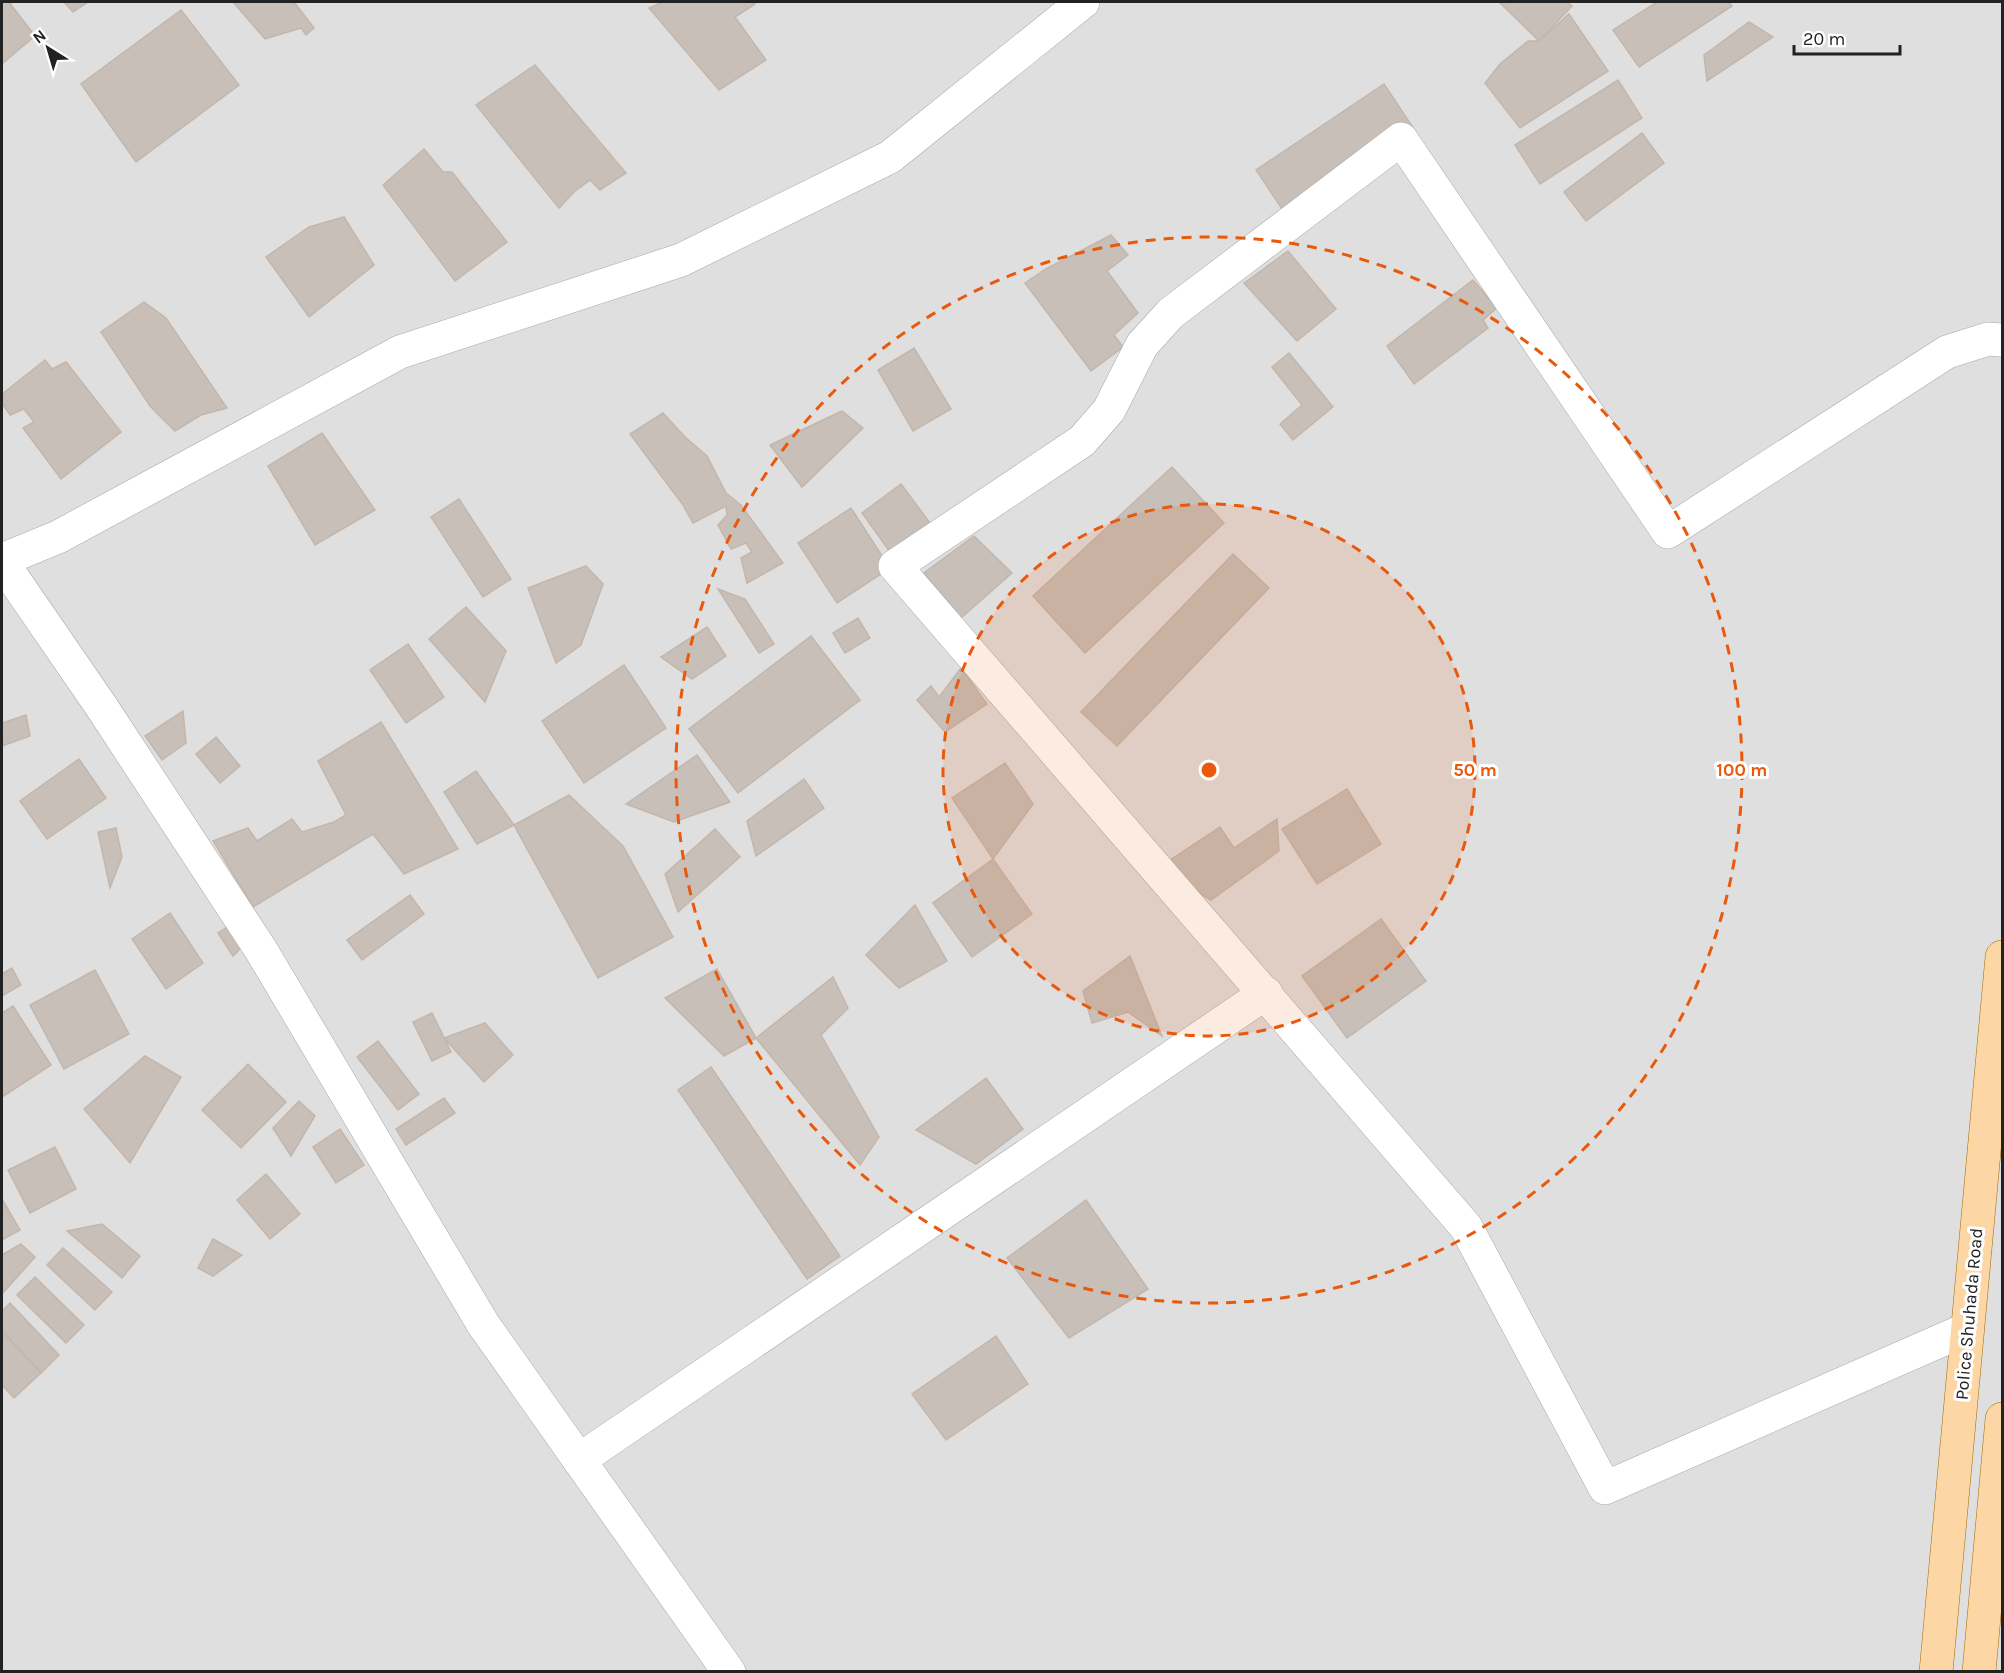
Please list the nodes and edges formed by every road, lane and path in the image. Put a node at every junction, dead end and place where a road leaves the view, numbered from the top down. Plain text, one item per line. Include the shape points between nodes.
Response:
1 (1083, 2) edge
2 (2002, 340) edge
3 (2, 561) edge
4 (2002, 957) edge
5 (1266, 993) junction
6 (1967, 1329) junction
7 (2002, 1419) edge
8 (579, 1460) junction
9 (1999, 1498) edge
10 (729, 1671) edge
11 (1936, 1671) edge
12 (1979, 1671) edge

1 - 3 street via 890,156 681,260 400,352 58,537
2 - 5 street via 1988,339 1947,352 1668,532 1401,139 1171,313 1142,345 1109,410 1082,441 895,566
3 - 8 street via 261,950 483,1324
4 - 6 main road, Police Shuhada Road
5 - 6 street via 1466,1227 1605,1488
5 - 8 street
6 - 11 main road, Police Shuhada Road
7 - 9 main road
8 - 10 street
9 - 12 main road

